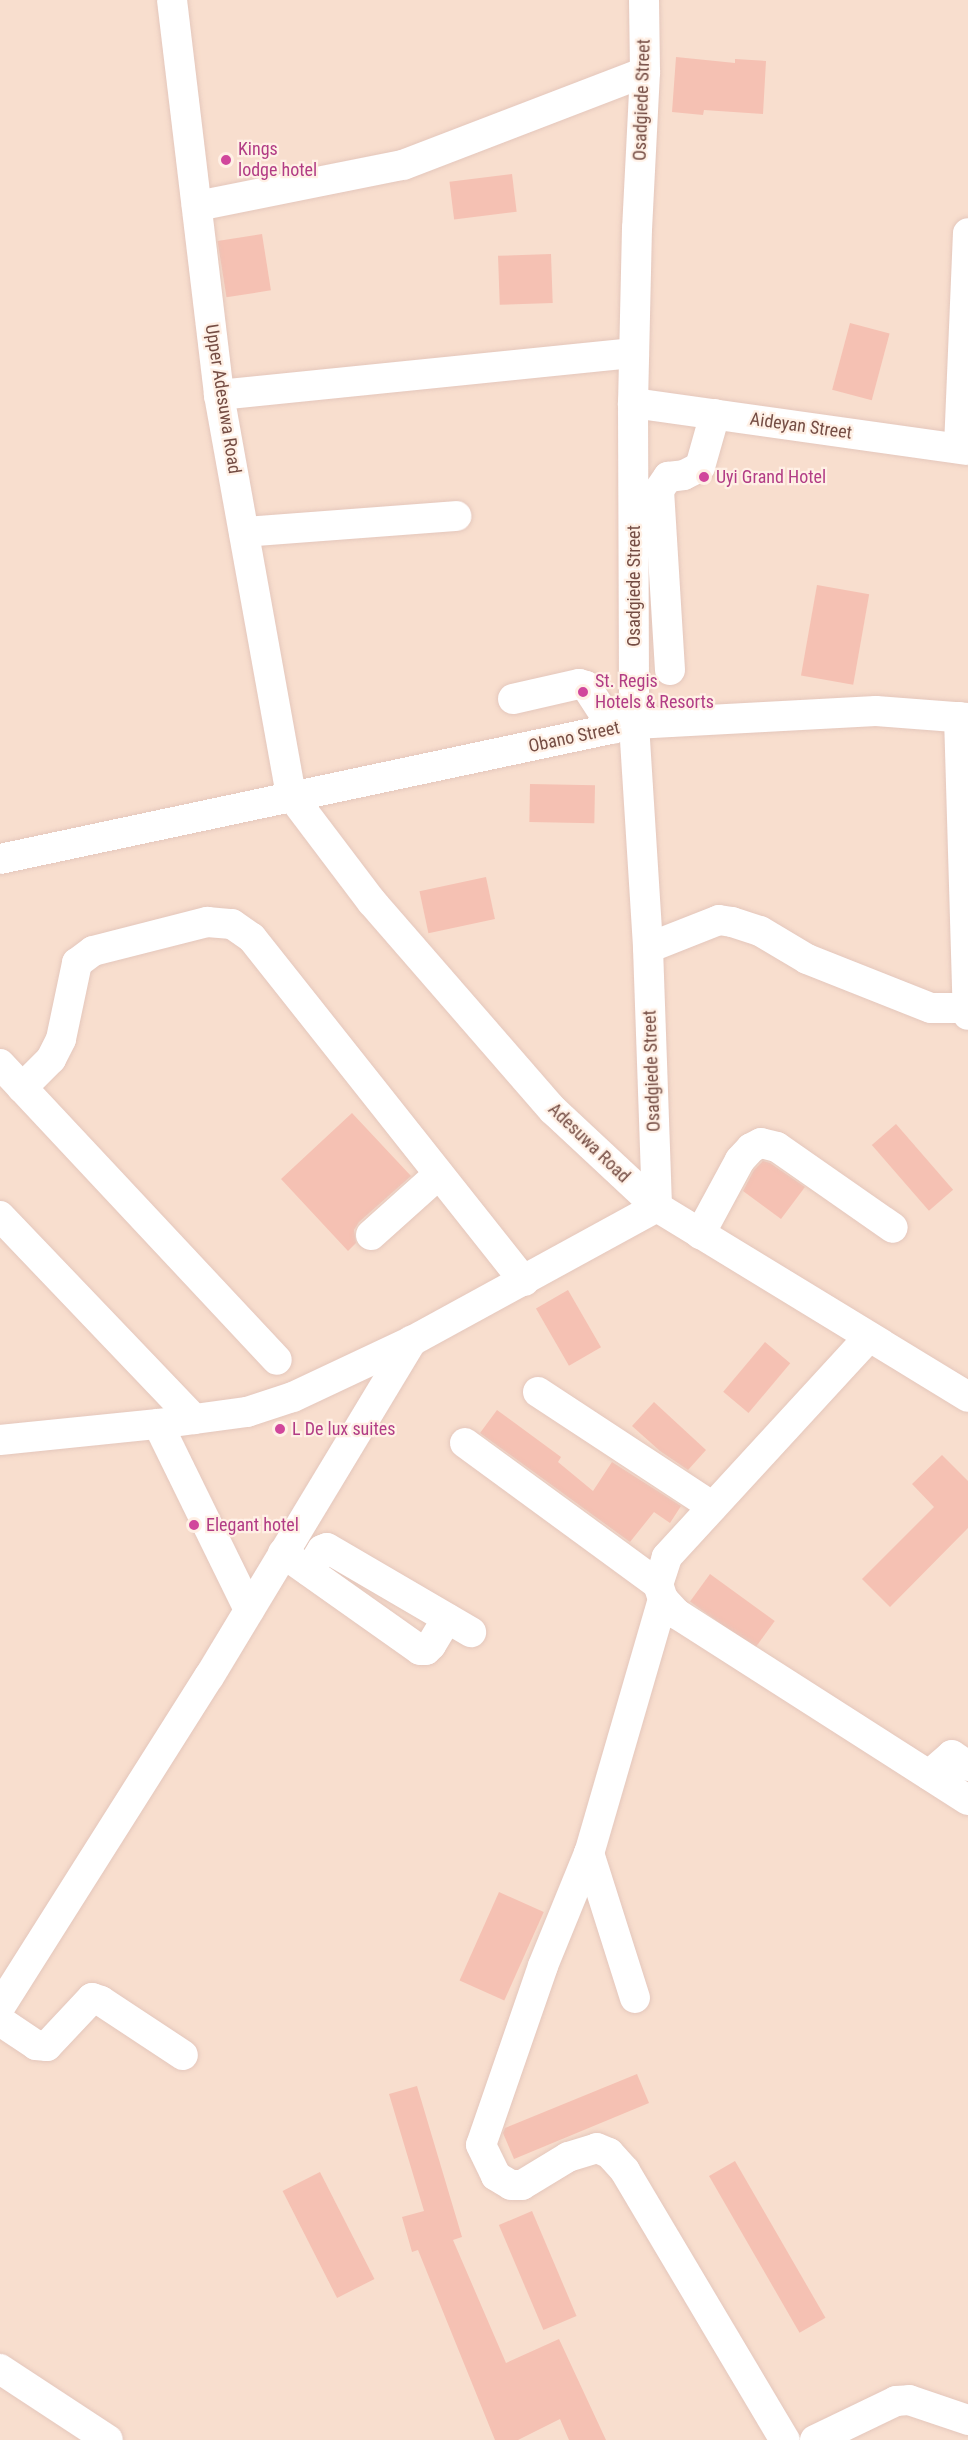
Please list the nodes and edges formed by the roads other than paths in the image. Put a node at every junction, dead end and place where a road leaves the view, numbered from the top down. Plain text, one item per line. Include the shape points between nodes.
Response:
1 (172, 0) edge
2 (644, 0) edge
3 (645, 72) junction
4 (196, 206) junction
5 (968, 233) edge
6 (634, 353) junction
7 (219, 395) junction
8 (633, 403) junction
9 (715, 414) junction
10 (963, 449) edge
11 (456, 516) dead end
12 (244, 532) junction
13 (670, 670) dead end
14 (513, 699) dead end
15 (963, 718) edge
16 (624, 727) junction
17 (291, 795) junction
18 (0, 858) edge
19 (648, 948) junction
20 (967, 1011) edge
21 (0, 1064) edge
22 (22, 1088) junction
23 (439, 1174) junction
24 (657, 1207) junction
25 (0, 1216) edge
26 (892, 1228) dead end
27 (700, 1234) junction
28 (371, 1235) dead end
29 (524, 1281) junction
30 (869, 1337) junction
31 (412, 1341) junction
32 (277, 1360) dead end
33 (538, 1392) dead end
34 (968, 1397) edge
35 (194, 1419) junction
36 (158, 1424) junction
37 (0, 1440) edge
38 (465, 1443) dead end
39 (713, 1506) junction
40 (283, 1553) junction
41 (309, 1571) junction
42 (661, 1592) junction
43 (249, 1610) junction
44 (964, 1757) edge
45 (930, 1775) junction
46 (968, 1800) edge
47 (589, 1852) junction
48 (635, 1998) dead end
49 (1, 2008) edge
50 (183, 2055) dead end
51 (0, 2369) edge
52 (968, 2420) edge
53 (108, 2440) edge
54 (785, 2440) edge
55 (815, 2440) edge

1 - 4 street, Upper Adesuwa Road
2 - 3 street, Osadgiede Street
3 - 4 street via 403,165
3 - 6 street, Osadgiede Street
4 - 7 street, Upper Adesuwa Road
5 - 10 street
6 - 7 street
6 - 8 street, Osadgiede Street
7 - 12 street, Upper Adesuwa Road
8 - 9 street, Aideyan Street
8 - 16 street, Osadgiede Street
9 - 10 street, Aideyan Street
9 - 13 street via 700,467 668,477 659,490
11 - 12 street
12 - 17 street, Upper Adesuwa Road
14 - 16 street via 579,684 586,686
15 - 16 street, Obano Street via 876,711
15 - 20 street
16 - 17 street, Obano Street
16 - 19 street, Osadgiede Street
17 - 18 street, Obano Street
17 - 24 street, Adesuwa Road via 372,902 553,1110
19 - 20 street via 719,920 732,922 760,931 807,960 931,1008
19 - 24 street, Osadgiede Street
21 - 22 street
22 - 23 street via 51,1059 62,1039 77,963 93,951 195,925 232,924 252,938
22 - 32 street
23 - 28 street
23 - 29 street
24 - 27 street, Adesuwa Road
24 - 29 street
25 - 35 street
26 - 27 street via 777,1147 761,1143 740,1160
27 - 30 street, Adesuwa Road
29 - 31 street
30 - 34 street, Adesuwa Road
30 - 39 street
31 - 35 street via 293,1397 247,1412
31 - 40 street
33 - 39 street
35 - 36 street
36 - 37 street
36 - 43 street
38 - 42 street
39 - 42 street via 667,1557
40 - 41 street
40 - 43 street
41 - 41 street via 327,1548 459,1625 426,1650 420,1650
42 - 45 street via 677,1614
42 - 47 street
43 - 49 street
44 - 45 street via 948,1757
45 - 46 street
47 - 48 street
47 - 54 street via 543,1966 482,2145 496,2176 511,2185 522,2185 568,2157 597,2148 609,2153 625,2172
49 - 50 street via 36,2046 47,2046 92,1998
51 - 53 street
52 - 55 street via 909,2400 896,2401

